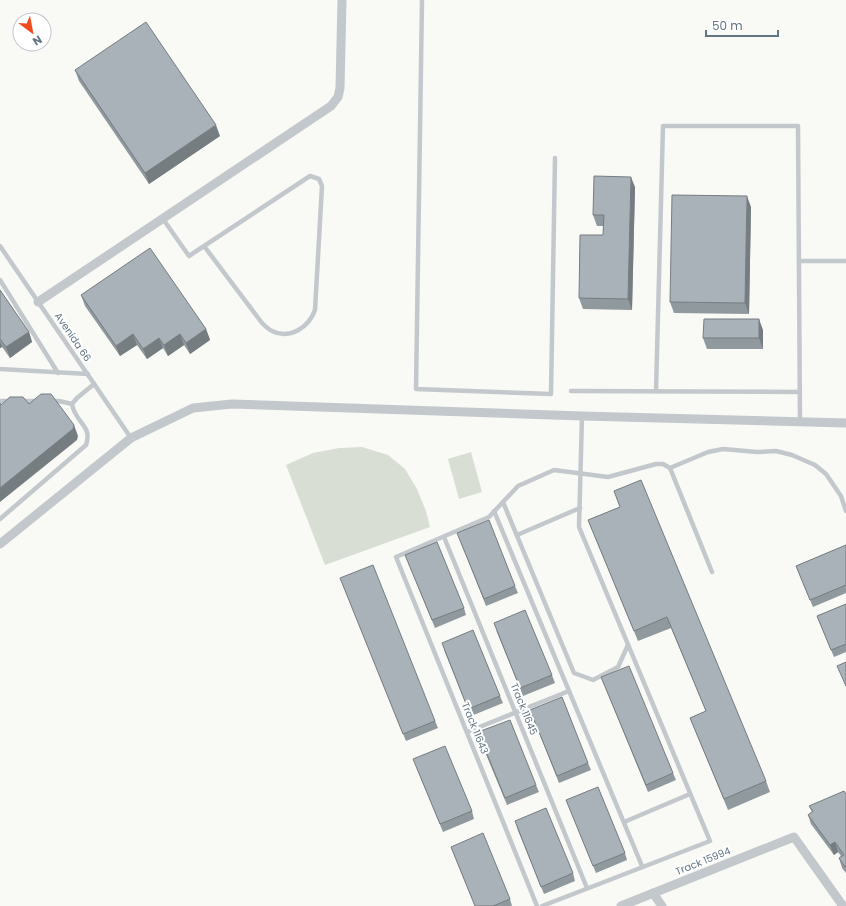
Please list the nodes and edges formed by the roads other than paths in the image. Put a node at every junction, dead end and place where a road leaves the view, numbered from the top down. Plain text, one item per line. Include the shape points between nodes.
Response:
1 (342, 0) edge
2 (422, 0) edge
3 (555, 158) dead end
4 (163, 218) junction
5 (0, 246) edge
6 (204, 246) junction
7 (799, 261) junction
8 (846, 261) edge
9 (0, 280) edge
10 (38, 302) junction
11 (0, 369) edge
12 (58, 372) junction
13 (88, 374) junction
14 (94, 384) junction
15 (571, 391) dead end
16 (656, 391) junction
17 (800, 392) junction
18 (0, 401) edge
19 (72, 404) junction
20 (582, 416) junction
21 (800, 422) junction
22 (846, 423) edge
23 (131, 438) junction
24 (670, 468) junction
25 (582, 473) junction
26 (503, 502) junction
27 (580, 508) junction
28 (494, 511) junction
29 (846, 511) edge
30 (0, 519) edge
31 (517, 535) junction
32 (444, 537) junction
33 (0, 544) edge
34 (712, 572) dead end
35 (628, 645) junction
36 (569, 690) junction
37 (516, 712) junction
38 (467, 732) junction
39 (690, 794) junction
40 (624, 822) junction
41 (642, 866) junction
42 (587, 888) junction
43 (653, 893) junction
44 (537, 906) edge
45 (542, 906) edge
46 (621, 906) edge
47 (662, 906) edge
48 (843, 906) edge

1 - 4 street via 340,88 338,97 331,106
2 - 3 lane via 416,389 551,394
4 - 6 lane via 189,256
4 - 10 street
5 - 10 lane, Avenida 66
6 - 6 lane via 310,176 319,179 322,186 315,310 305,326 294,332 280,334 271,331 262,323
7 - 8 lane
7 - 16 lane via 798,126 663,126
7 - 17 lane
9 - 12 lane
10 - 13 lane, Avenida 66
11 - 12 lane
12 - 13 lane
13 - 14 lane, Avenida 66
14 - 19 lane
14 - 23 lane, Avenida 66
15 - 16 lane
16 - 17 lane
17 - 21 lane
18 - 19 lane via 59,401
19 - 30 lane via 76,416 88,432 86,445
20 - 21 street
20 - 23 street via 232,404 193,408
20 - 25 lane
21 - 22 street
23 - 33 street
24 - 25 lane via 656,464 608,477
24 - 29 lane via 722,449 776,451 815,465 826,474 841,496
24 - 34 lane
25 - 26 lane via 554,470 518,486
25 - 27 lane
26 - 28 lane
26 - 31 lane
27 - 31 lane
27 - 35 lane via 580,527
28 - 32 lane via 489,517
28 - 36 lane
31 - 35 lane via 574,673 593,680 618,667
32 - 37 lane, Track 11645
32 - 38 lane, Track 11643 via 396,557
35 - 39 lane
36 - 37 lane
36 - 40 lane
37 - 38 lane
37 - 42 lane, Track 11645
38 - 44 lane, Track 11643
39 - 40 lane
39 - 41 lane via 710,841
40 - 41 lane
41 - 42 lane
42 - 45 lane
43 - 46 street, Track 15994
43 - 47 street
43 - 48 street, Track 15994 via 794,837

